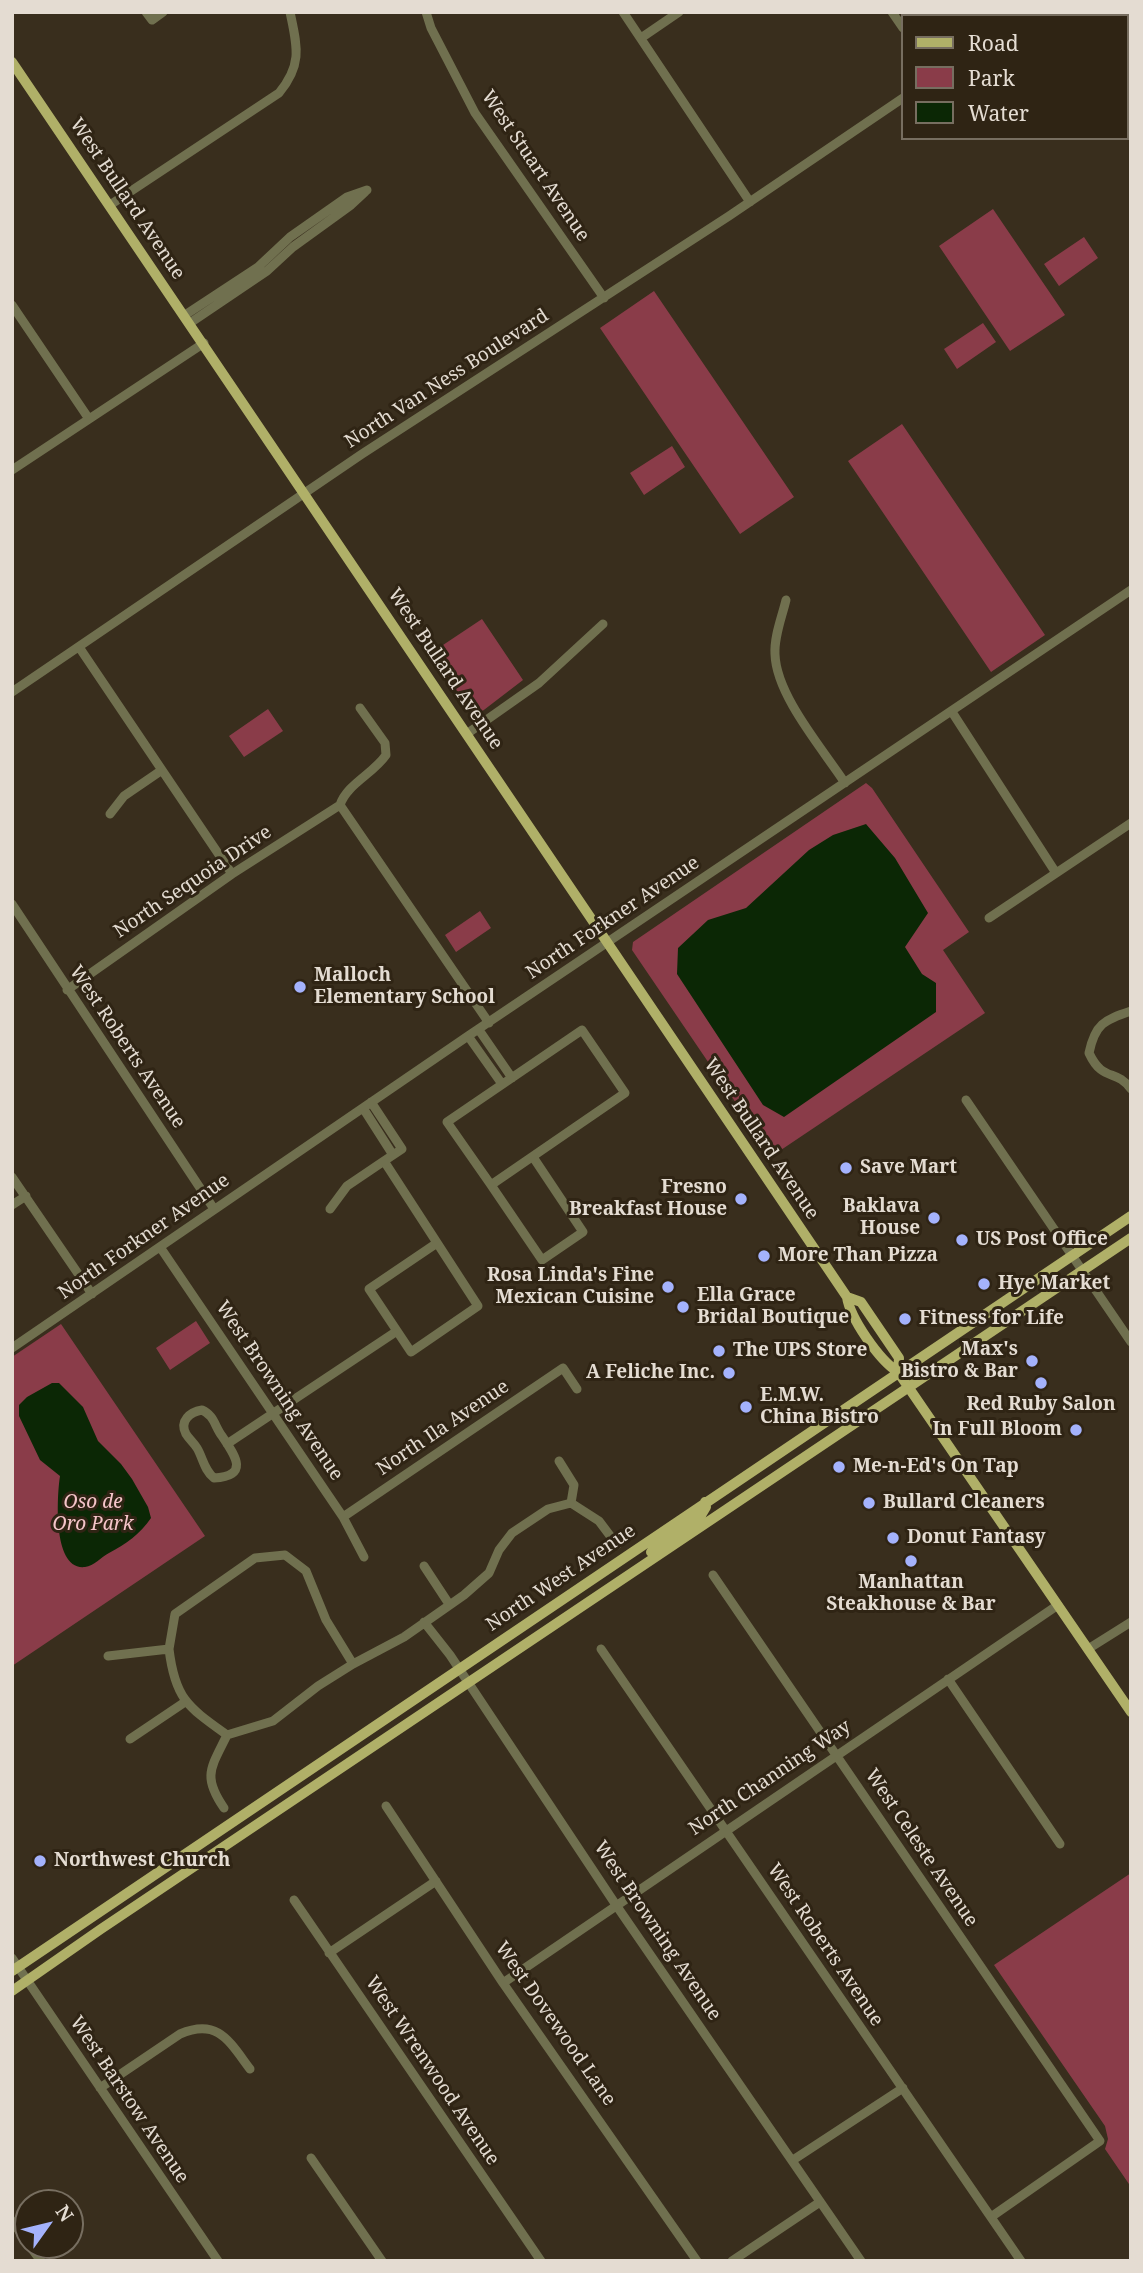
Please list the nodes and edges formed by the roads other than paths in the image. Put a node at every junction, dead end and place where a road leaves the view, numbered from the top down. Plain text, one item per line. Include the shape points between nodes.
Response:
1 (163, 12) edge
2 (290, 12) edge
3 (426, 12) edge
4 (623, 12) edge
5 (679, 12) edge
6 (892, 12) edge
7 (149, 16) edge
8 (902, 27) edge
9 (641, 38) junction
10 (12, 62) edge
11 (902, 99) edge
12 (750, 202) junction
13 (110, 205) junction
14 (330, 215) dead end
15 (604, 298) junction
16 (12, 305) edge
17 (188, 319) junction
18 (204, 343) junction
19 (89, 419) junction
20 (12, 470) edge
21 (306, 494) junction
22 (1131, 590) edge
23 (786, 600) dead end
24 (603, 624) dead end
25 (79, 647) junction
26 (12, 692) edge
27 (360, 708) dead end
28 (952, 712) junction
29 (468, 733) junction
30 (162, 770) junction
31 (845, 783) junction
32 (340, 805) junction
33 (110, 814) dead end
34 (1131, 823) edge
35 (1056, 873) junction
36 (232, 874) junction
37 (12, 904) edge
38 (989, 918) dead end
39 (608, 942) junction
40 (67, 990) junction
41 (1131, 1012) edge
42 (489, 1023) junction
43 (478, 1030) junction
44 (468, 1037) junction
45 (512, 1078) junction
46 (502, 1084) junction
47 (1131, 1089) edge
48 (966, 1100) dead end
49 (367, 1105) junction
50 (393, 1155) junction
51 (533, 1157) junction
52 (383, 1161) junction
53 (12, 1177) edge
54 (491, 1185) junction
55 (26, 1196) junction
56 (12, 1205) edge
57 (214, 1209) junction
58 (330, 1209) dead end
59 (1131, 1216) edge
60 (1131, 1238) edge
61 (437, 1243) junction
62 (160, 1247) junction
63 (1071, 1256) junction
64 (1082, 1271) junction
65 (92, 1294) junction
66 (397, 1331) junction
67 (1131, 1342) edge
68 (12, 1348) edge
69 (898, 1372) junction
70 (908, 1387) junction
71 (577, 1389) dead end
72 (273, 1413) junction
73 (227, 1444) junction
74 (559, 1461) dead end
75 (705, 1502) junction
76 (571, 1503) junction
77 (343, 1517) junction
78 (617, 1545) dead end
79 (364, 1557) dead end
80 (424, 1566) dead end
81 (713, 1575) dead end
82 (449, 1604) junction
83 (1058, 1605) junction
84 (584, 1606) junction
85 (424, 1622) junction
86 (1131, 1622) edge
87 (169, 1649) junction
88 (601, 1649) dead end
89 (1088, 1649) junction
90 (107, 1656) dead end
91 (353, 1664) junction
92 (459, 1669) junction
93 (948, 1679) junction
94 (468, 1684) junction
95 (185, 1702) junction
96 (1131, 1712) edge
97 (227, 1735) junction
98 (130, 1740) dead end
99 (836, 1755) junction
100 (386, 1806) dead end
101 (224, 1808) dead end
102 (725, 1830) junction
103 (1060, 1844) dead end
104 (436, 1881) junction
105 (295, 1900) dead end
106 (616, 1905) junction
107 (329, 1953) junction
108 (14, 1965) edge
109 (28, 1981) junction
110 (503, 1983) junction
111 (12, 1991) edge
112 (250, 2069) dead end
113 (100, 2088) junction
114 (903, 2088) junction
115 (311, 2158) dead end
116 (793, 2160) junction
117 (820, 2202) junction
118 (991, 2217) junction
119 (218, 2261) edge
120 (382, 2261) edge
121 (541, 2261) edge
122 (697, 2261) edge
123 (732, 2261) edge
124 (860, 2261) edge
125 (1021, 2261) edge

1 - 7 street
2 - 13 street via 298,52 296,66 279,93
3 - 15 street, West Stuart Avenue via 475,113
4 - 9 street
5 - 9 street
6 - 8 street
9 - 12 street
10 - 13 main road, West Bullard Avenue
11 - 12 street, North Van Ness Boulevard
12 - 15 street, North Van Ness Boulevard
13 - 17 main road, West Bullard Avenue
14 - 17 street
15 - 21 street, North Van Ness Boulevard
16 - 19 street
17 - 18 main road, West Bullard Avenue
18 - 19 street
18 - 21 main road, West Bullard Avenue
19 - 20 street
21 - 25 street, North Van Ness Boulevard
21 - 29 main road, West Bullard Avenue
22 - 28 street, North Forkner Avenue
23 - 31 street via 774,651 776,672
24 - 29 street via 539,683
25 - 26 street, North Van Ness Boulevard
25 - 30 street
27 - 32 street, North Sequoia Drive via 385,743 386,755 343,796
28 - 31 street, North Forkner Avenue
28 - 35 street
29 - 39 main road, West Bullard Avenue
30 - 33 street via 124,796
30 - 36 street
31 - 39 street, North Forkner Avenue
32 - 36 street, North Sequoia Drive
32 - 42 street
34 - 35 street
35 - 38 street
36 - 40 street, North Sequoia Drive
37 - 40 street, West Roberts Avenue
39 - 42 street, North Forkner Avenue
39 - 69 main road, West Bullard Avenue via 847,1297 861,1302 899,1358
40 - 57 street, West Roberts Avenue
41 - 47 street via 1096,1028 1088,1053 1101,1073 1125,1081
42 - 43 street, North Forkner Avenue
43 - 44 street, North Forkner Avenue
43 - 45 street
44 - 46 street
44 - 49 street, North Forkner Avenue
45 - 46 street
45 - 51 street via 582,1030 625,1093
46 - 54 street via 447,1122
48 - 63 street
49 - 50 street
49 - 50 street via 402,1149
49 - 57 street, North Forkner Avenue
50 - 52 street
51 - 54 street
51 - 54 street via 583,1232 542,1260
52 - 58 street via 347,1186
52 - 61 street
53 - 55 street
55 - 56 street
55 - 65 street
57 - 62 street, North Forkner Avenue
59 - 63 main road, North West Avenue
60 - 64 main road, North West Avenue
61 - 66 street via 369,1289
61 - 66 street via 478,1306 411,1352
62 - 65 street, North Forkner Avenue
62 - 72 street, West Browning Avenue
63 - 64 street
63 - 69 main road, North West Avenue
64 - 67 street
64 - 70 main road, North West Avenue
65 - 68 street, North Forkner Avenue
66 - 72 street
69 - 70 main road, West Bullard Avenue
69 - 75 main road, North West Avenue
70 - 83 main road, West Bullard Avenue
70 - 84 main road, North West Avenue
71 - 77 street, North Ila Avenue via 563,1368
72 - 73 street
72 - 77 street, West Browning Avenue
73 - 73 street via 236,1456 236,1466 228,1476 214,1478 185,1433 185,1419 197,1411 208,1413
74 - 76 street via 574,1485
75 - 84 main road via 700,1517 612,1579
75 - 92 main road, North West Avenue
76 - 78 street via 599,1521
76 - 82 street via 548,1509 512,1533 489,1573
77 - 79 street, West Browning Avenue
80 - 82 street
81 - 99 street, West Celeste Avenue
82 - 85 street
83 - 89 main road, West Bullard Avenue
83 - 93 street, North Channing Way
84 - 94 main road, North West Avenue
85 - 91 street
85 - 92 street, West Browning Avenue
86 - 89 street
87 - 90 street
87 - 91 street via 176,1614 255,1558 285,1555 306,1571 326,1620
87 - 95 street via 172,1676
88 - 102 street, West Roberts Avenue
89 - 96 main road, West Bullard Avenue
91 - 97 street via 273,1721
92 - 94 street, West Browning Avenue
92 - 108 main road, North West Avenue
93 - 99 street, North Channing Way
93 - 103 street
94 - 106 street, West Browning Avenue
94 - 109 main road, North West Avenue
95 - 97 street
95 - 98 street
97 - 101 street via 211,1768 211,1790
99 - 102 street, North Channing Way
99 - 118 street, West Celeste Avenue via 1100,2141
100 - 104 street, West Dovewood Lane
102 - 106 street, North Channing Way
102 - 114 street, West Roberts Avenue
104 - 107 street
104 - 110 street, West Dovewood Lane
105 - 107 street, West Wrenwood Avenue
106 - 110 street, North Channing Way
106 - 116 street, West Browning Avenue
107 - 121 street, West Wrenwood Avenue
108 - 109 street, West Barstow Avenue
109 - 111 main road, North West Avenue
109 - 113 street, West Barstow Avenue
110 - 122 street, West Dovewood Lane
112 - 113 street via 230,2042 207,2027 180,2034
113 - 119 street, West Barstow Avenue
114 - 116 street
114 - 118 street, West Roberts Avenue
115 - 120 street
116 - 117 street, West Browning Avenue
117 - 123 street
117 - 124 street, West Browning Avenue
118 - 125 street, West Roberts Avenue

